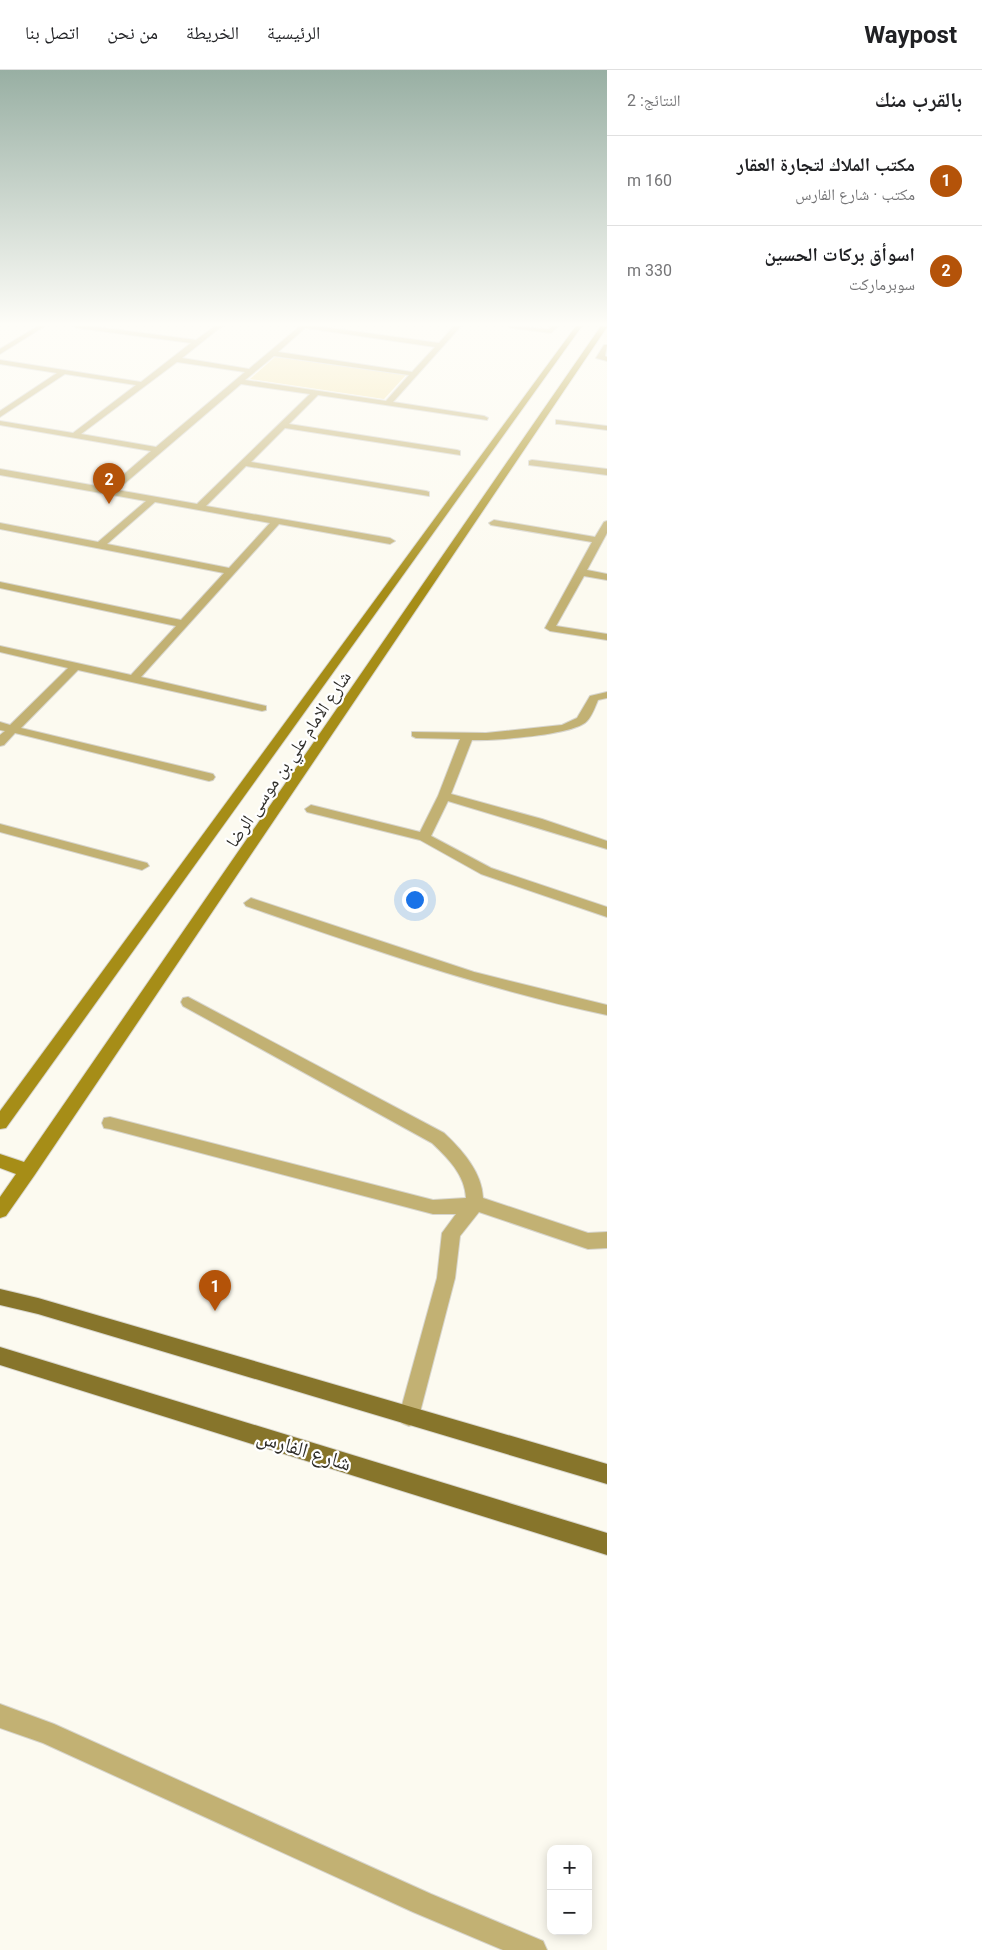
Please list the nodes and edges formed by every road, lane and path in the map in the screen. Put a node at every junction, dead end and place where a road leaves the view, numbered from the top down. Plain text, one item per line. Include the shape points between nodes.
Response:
1 (103, 414) edge
2 (201, 414) edge
3 (295, 414) edge
4 (454, 414) edge
5 (515, 414) edge
6 (544, 414) edge
7 (484, 418) dead end
8 (559, 422) dead end
9 (0, 423) edge
10 (283, 425) junction
11 (607, 428) edge
12 (74, 436) junction
13 (158, 450) junction
14 (457, 453) dead end
15 (244, 463) junction
16 (532, 463) dead end
17 (607, 472) edge
18 (3, 475) edge
19 (110, 491) junction
20 (426, 494) dead end
21 (153, 499) junction
22 (199, 507) junction
23 (277, 521) junction
24 (494, 522) dead end
25 (607, 524) edge
26 (0, 526) edge
27 (598, 540) junction
28 (390, 541) dead end
29 (100, 545) junction
30 (231, 571) junction
31 (580, 572) junction
32 (607, 576) edge
33 (0, 585) edge
34 (14, 588) junction
35 (0, 600) edge
36 (183, 624) junction
37 (607, 638) edge
38 (0, 650) edge
39 (76, 666) junction
40 (133, 679) junction
41 (607, 696) edge
42 (262, 708) dead end
43 (0, 726) edge
44 (13, 729) junction
45 (416, 734) dead end
46 (467, 737) junction
47 (0, 742) edge
48 (210, 777) dead end
49 (444, 796) junction
50 (311, 809) dead end
51 (0, 828) edge
52 (424, 837) junction
53 (607, 846) edge
54 (142, 866) dead end
55 (251, 903) dead end
56 (607, 912) edge
57 (188, 1002) dead end
58 (607, 1010) edge
59 (0, 1123) edge
60 (110, 1123) dead end
61 (0, 1161) edge
62 (28, 1171) junction
63 (475, 1204) junction
64 (0, 1211) edge
65 (607, 1240) edge
66 (0, 1297) edge
67 (0, 1356) edge
68 (409, 1416) junction
69 (607, 1474) edge
70 (607, 1544) edge
71 (0, 1716) edge
72 (534, 1950) edge

1 - 12 street
2 - 13 street
3 - 10 street
4 - 7 street
5 - 59 main road, شارع الامام علي بن موسى الرضا
6 - 62 main road, شارع الامام علي بن موسى الرضا
8 - 11 street
9 - 12 street
10 - 14 street
10 - 15 street
12 - 13 street
13 - 19 street
15 - 20 street
15 - 22 street
16 - 17 street
18 - 19 street
19 - 21 street
21 - 22 street
21 - 29 street
22 - 23 street
23 - 28 street
23 - 30 street
24 - 27 street
25 - 27 street
26 - 29 street
27 - 31 street
29 - 30 street
30 - 36 street
31 - 32 street
31 - 37 street via 550,628
33 - 34 street
34 - 35 street
34 - 36 street
36 - 40 street
38 - 39 street
39 - 40 street
39 - 44 street
40 - 42 street
41 - 46 street via 591,700 582,720 571,726 504,736
43 - 44 street
44 - 47 street
44 - 48 street
45 - 46 street
46 - 49 street
49 - 52 street
49 - 53 street
50 - 52 street
51 - 54 street
52 - 56 street via 486,871
55 - 58 street via 469,977
57 - 63 street via 438,1138 465,1170 474,1189
60 - 63 street via 433,1207 452,1209
61 - 62 main road
62 - 64 main road, شارع الامام علي بن موسى الرضا
63 - 65 street via 588,1241
63 - 68 street via 451,1233 446,1278
66 - 68 main road
67 - 70 main road, شارع الفارس
68 - 69 main road
71 - 72 street via 46,1732 422,1903

